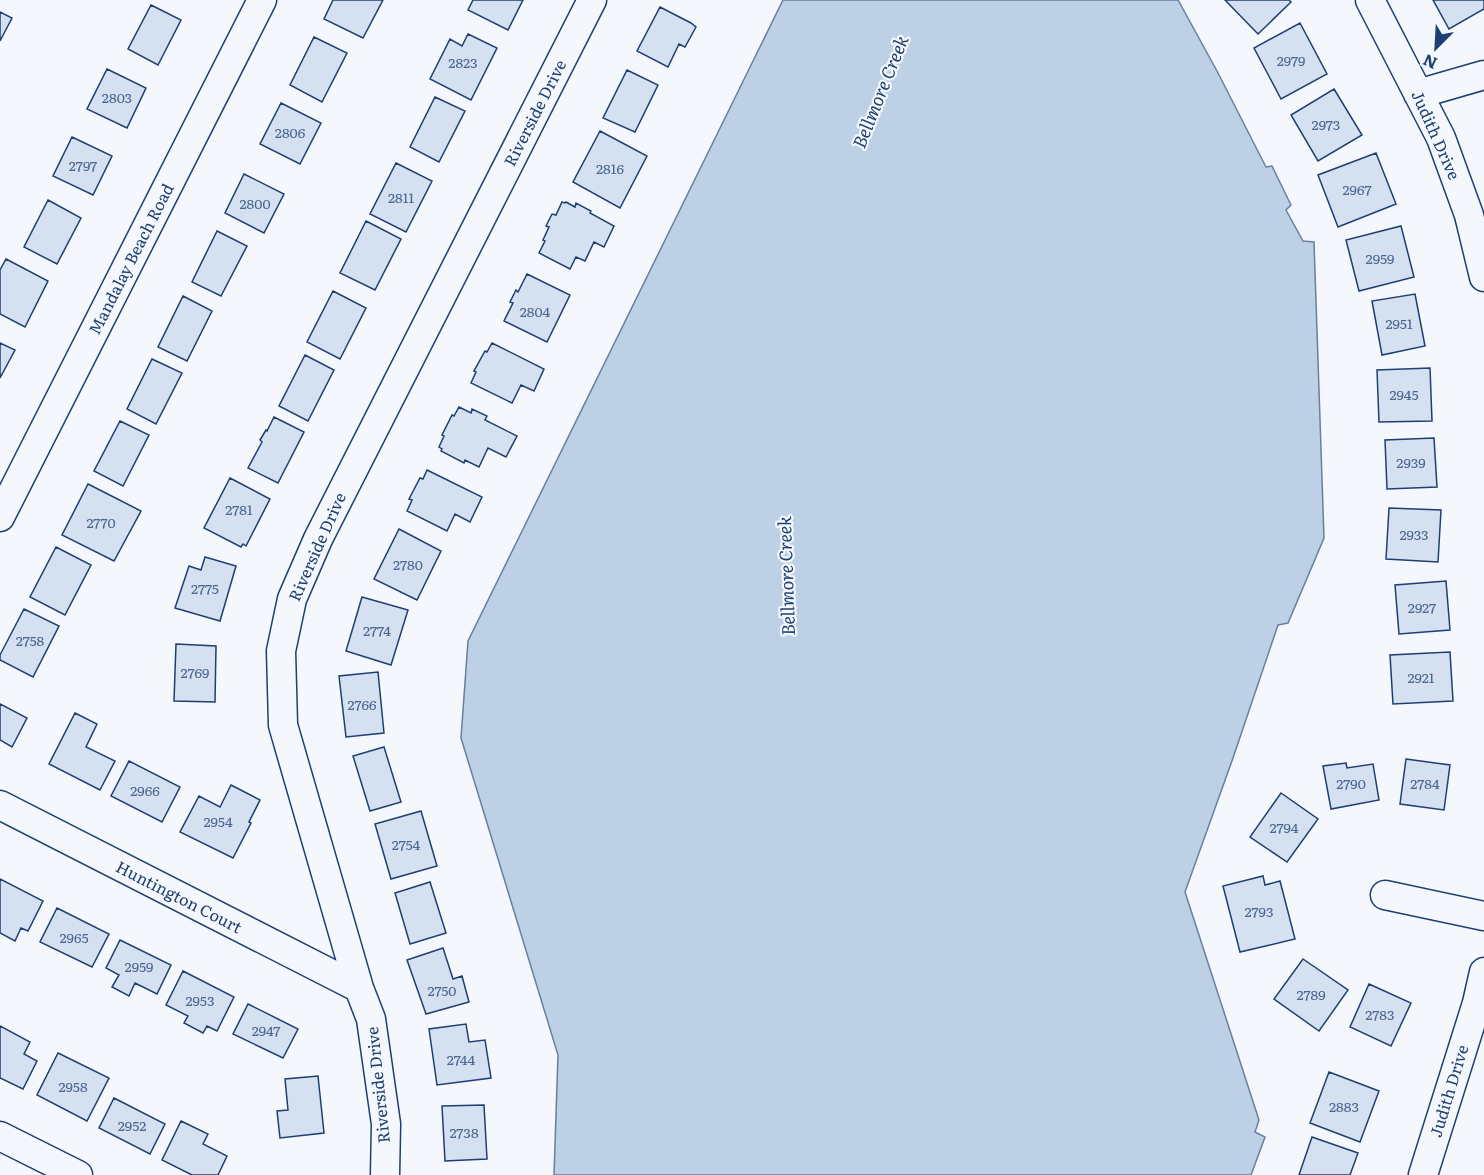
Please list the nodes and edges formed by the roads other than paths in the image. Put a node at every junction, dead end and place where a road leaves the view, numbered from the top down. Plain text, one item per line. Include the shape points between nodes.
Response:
1 (262, 0) edge
2 (592, 0) edge
3 (1370, 0) edge
4 (1484, 75) edge
5 (1418, 94) junction
6 (1484, 277) edge
7 (0, 517) edge
8 (0, 805) edge
9 (1385, 895) dead end
10 (1484, 916) edge
11 (1484, 972) edge
12 (359, 988) junction
13 (0, 1136) edge
14 (78, 1175) edge
15 (385, 1175) edge
16 (1423, 1175) edge

1 - 7 street, Mandalay Beach Road
2 - 12 street, Riverside Drive via 318,539 292,599 281,651 283,725
3 - 5 street, Judith Drive
4 - 5 street
5 - 6 street, Judith Drive via 1441,138 1469,215
8 - 12 street, Huntington Court
9 - 10 street
11 - 16 street, Judith Drive
12 - 15 street, Riverside Drive via 371,1019 386,1124
13 - 14 street

